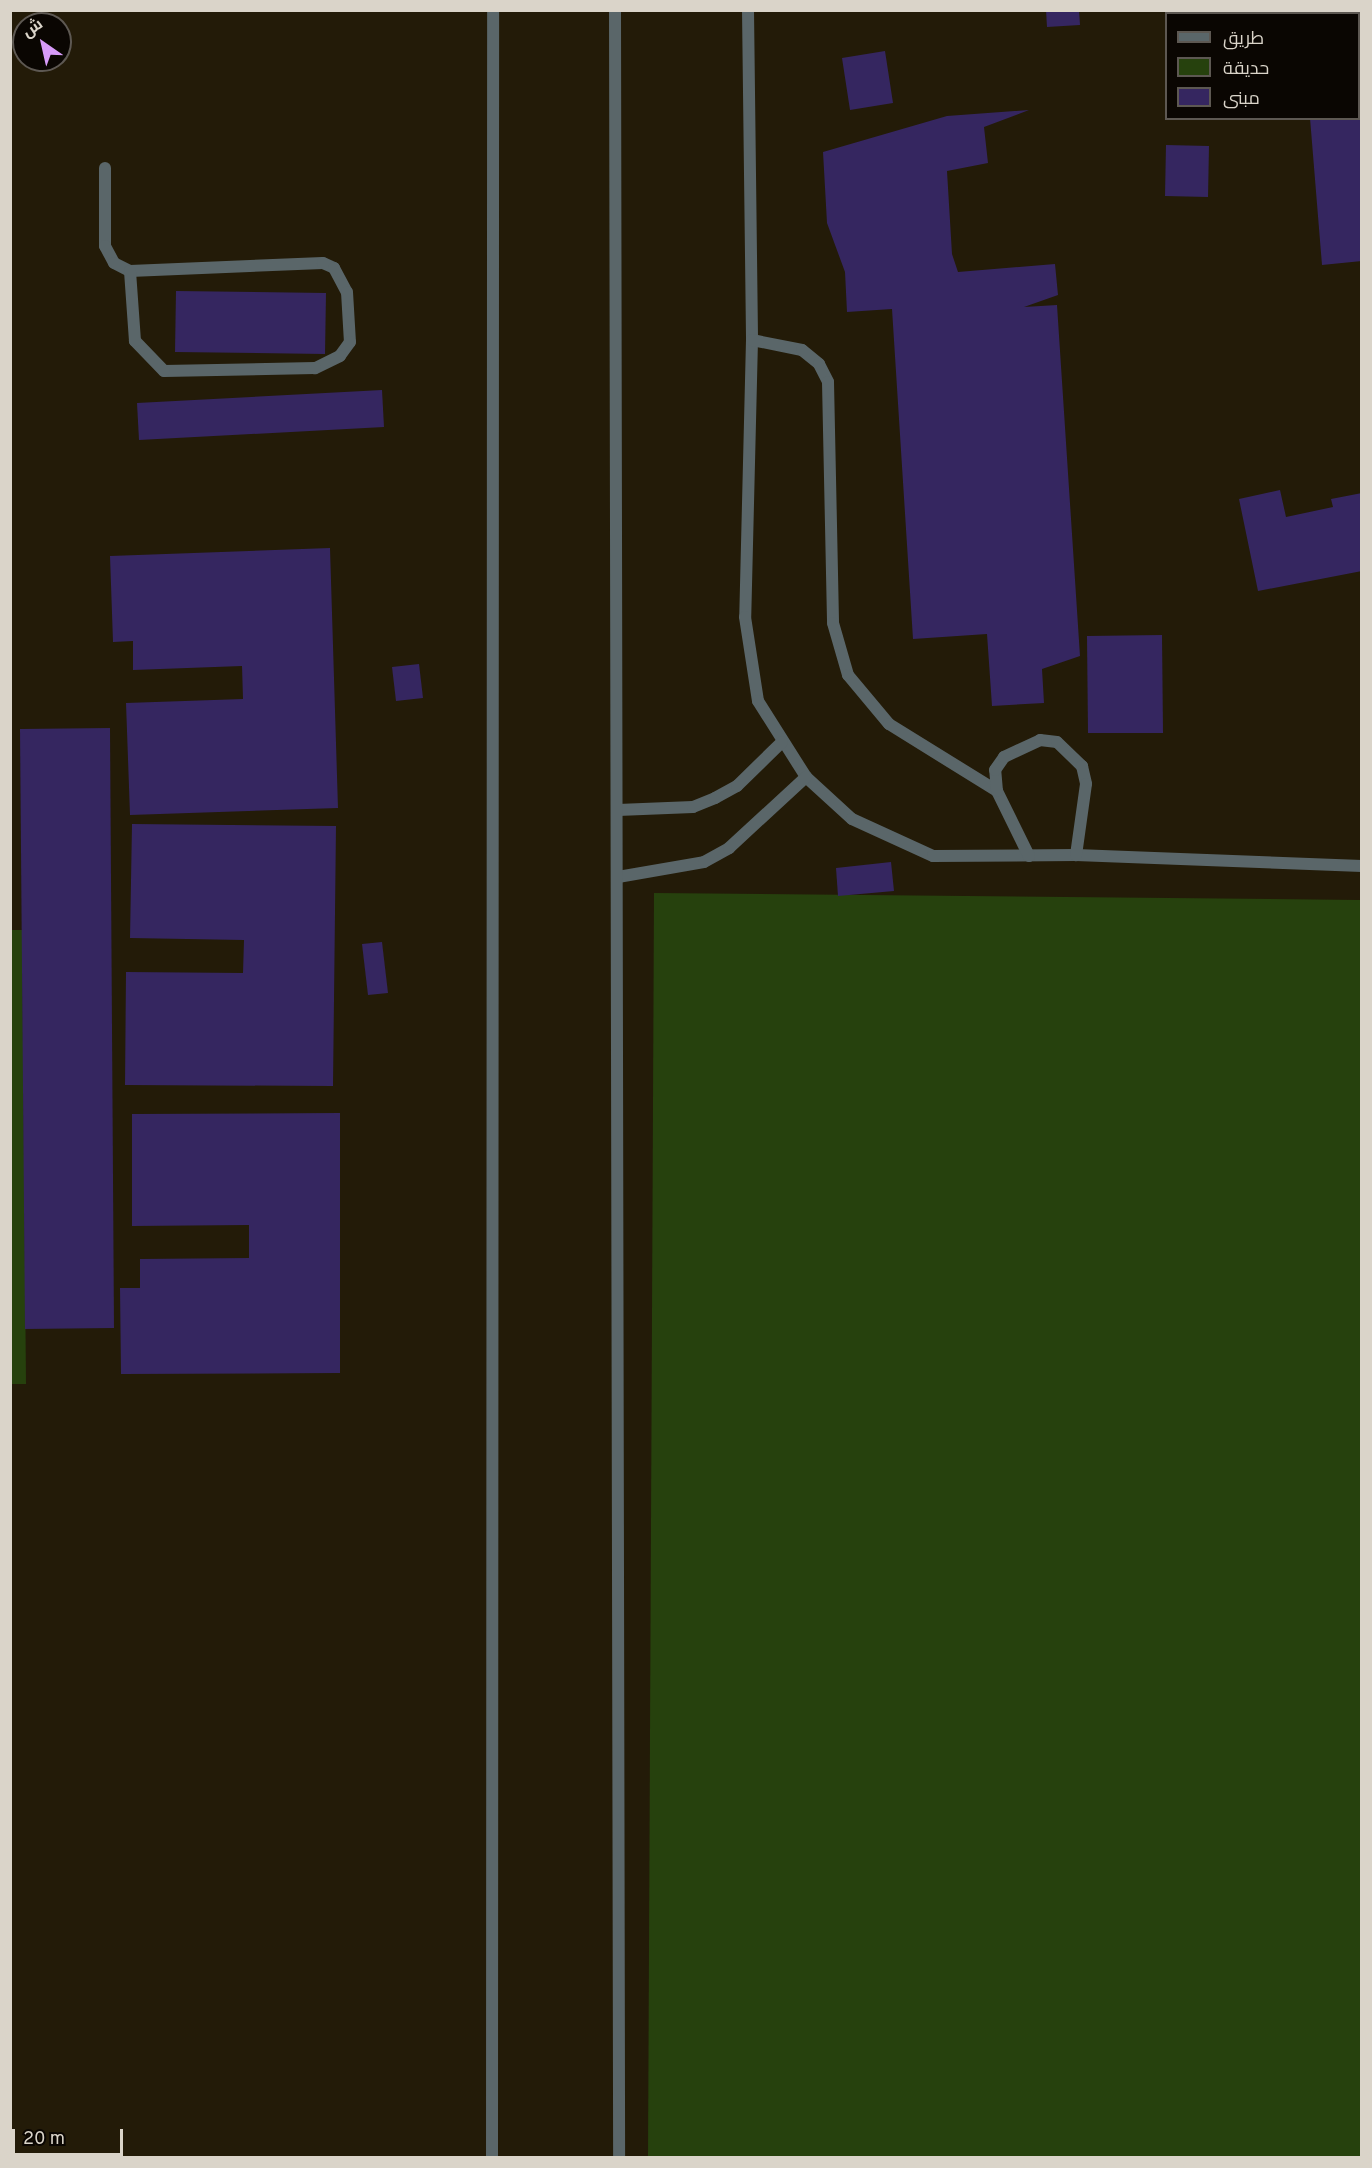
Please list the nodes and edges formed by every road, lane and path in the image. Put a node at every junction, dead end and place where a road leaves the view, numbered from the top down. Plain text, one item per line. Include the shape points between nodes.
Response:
1 (493, 10) edge
2 (615, 10) edge
3 (748, 10) edge
4 (105, 168) dead end
5 (130, 271) junction
6 (752, 340) junction
7 (782, 742) junction
8 (806, 777) junction
9 (997, 791) junction
10 (618, 810) junction
11 (1076, 855) junction
12 (1029, 856) junction
13 (1362, 866) edge
14 (618, 877) junction
15 (492, 2157) edge
16 (619, 2157) edge

1 - 15 street
2 - 10 street
3 - 6 street
4 - 5 street via 105,246 114,263
5 - 5 street via 322,263 334,268 347,292 350,342 340,356 315,368 164,371 135,341
6 - 7 street via 745,617 758,701
6 - 9 street via 802,350 819,364 828,382 833,623 848,675 889,724
7 - 8 street
7 - 10 street via 737,786 715,798 693,807
8 - 12 street via 852,819 933,856
8 - 14 street via 729,848 704,862
9 - 11 street via 995,770 1004,757 1021,747 1040,740 1071,752 1086,784
9 - 12 street
10 - 14 street
11 - 12 street
11 - 13 street
14 - 16 street

